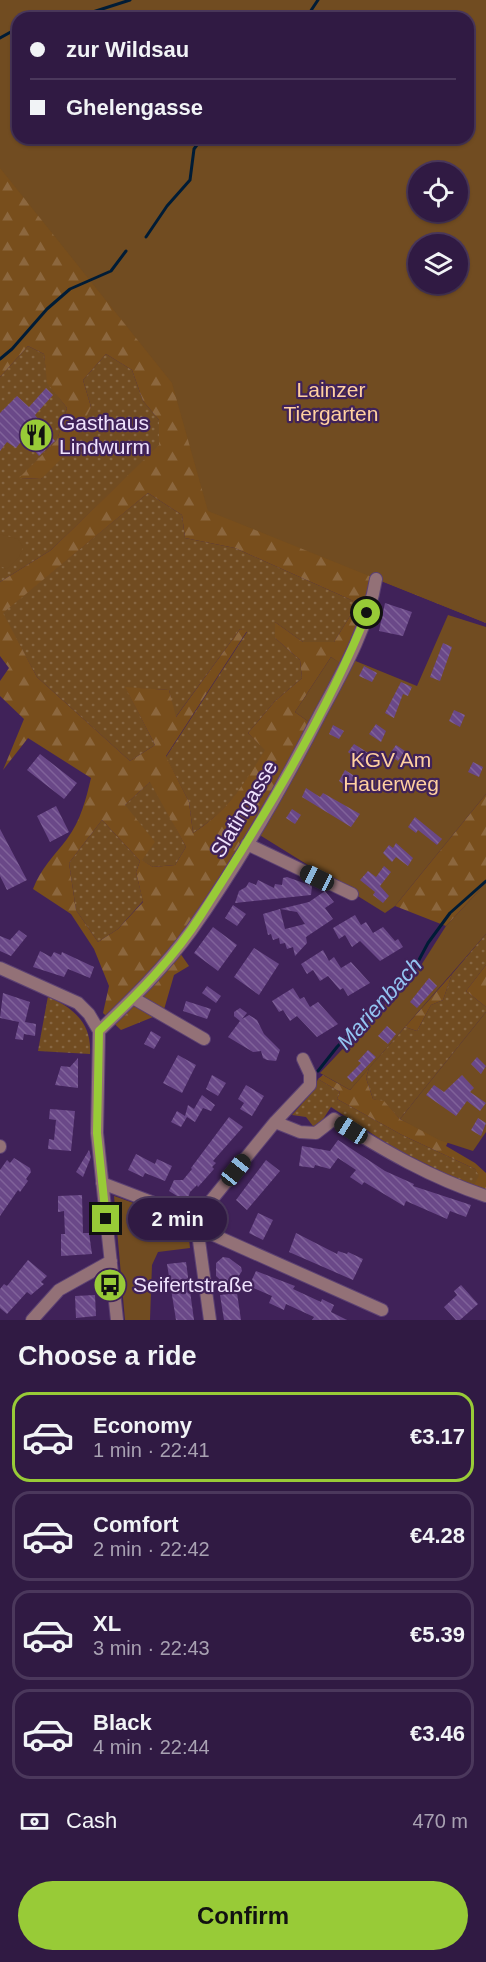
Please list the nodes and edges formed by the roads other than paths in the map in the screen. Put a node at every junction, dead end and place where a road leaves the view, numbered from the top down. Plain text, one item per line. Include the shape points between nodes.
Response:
1 (376, 579) dead end
2 (247, 844) junction
3 (352, 894) dead end
4 (0, 968) edge
5 (133, 998) junction
6 (99, 1031) junction
7 (204, 1039) dead end
8 (303, 1059) dead end
9 (275, 1122) junction
10 (102, 1183) junction
11 (486, 1196) edge
12 (197, 1223) junction
13 (111, 1261) junction
14 (382, 1310) dead end
15 (32, 1320) edge
16 (117, 1320) edge
17 (210, 1320) edge

1 - 2 street, Slatingasse via 373,598 349,660
2 - 3 street
2 - 5 street, Slatingasse via 190,932
4 - 6 street via 78,1003
5 - 6 street, Slatingasse
5 - 7 street
6 - 10 street via 97,1133
8 - 9 street via 310,1085
9 - 11 street via 300,1132 316,1133 334,1119 402,1162
9 - 12 street
10 - 12 street
10 - 13 street
12 - 14 street
12 - 17 street
13 - 15 street via 59,1290
13 - 16 street

